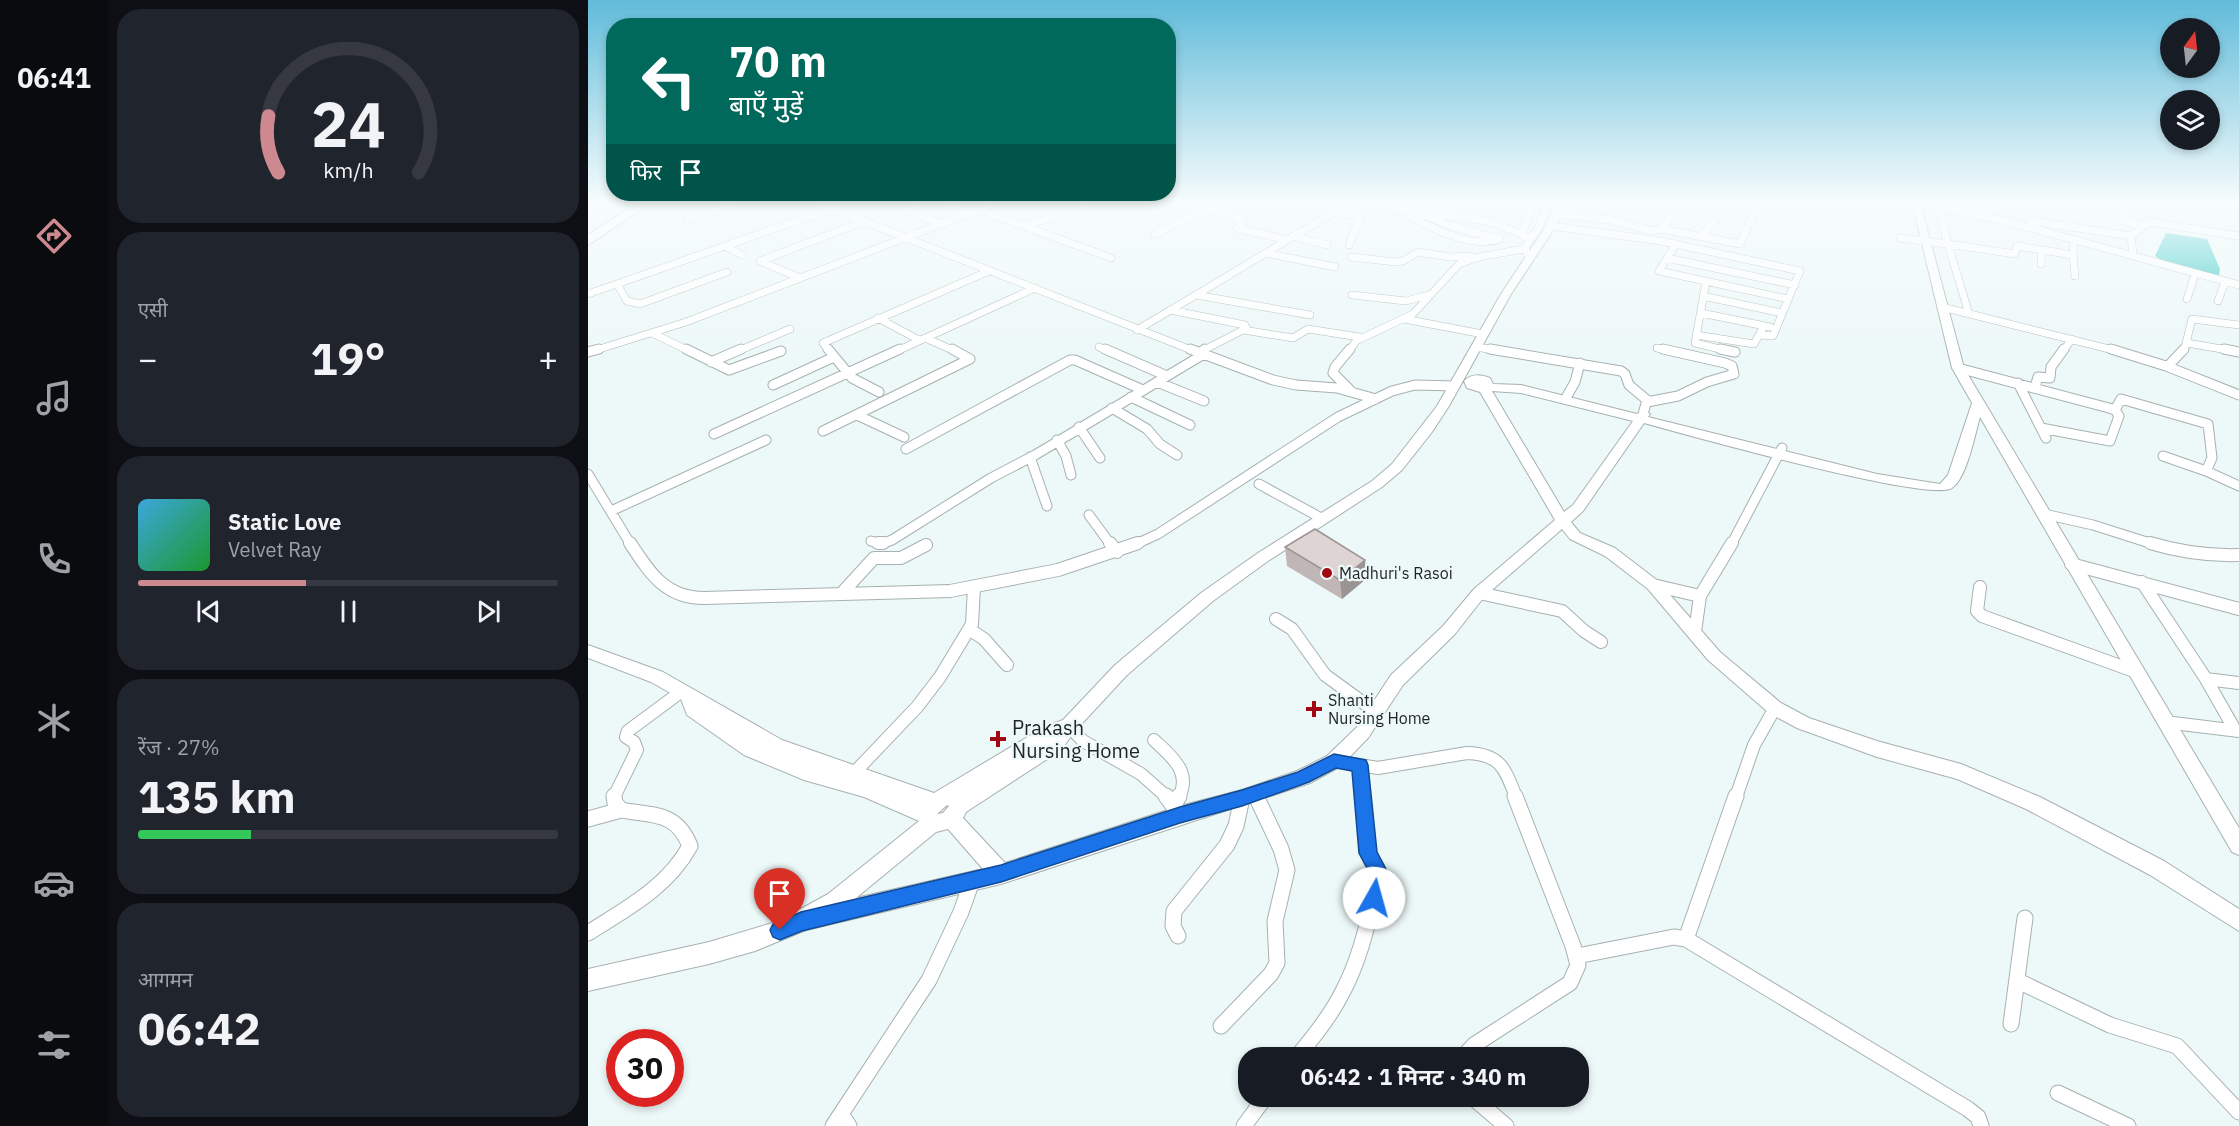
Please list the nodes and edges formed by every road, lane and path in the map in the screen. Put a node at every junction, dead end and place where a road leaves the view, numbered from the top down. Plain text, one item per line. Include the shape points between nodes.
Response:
1 (701, 255) edge
2 (777, 255) edge
3 (864, 255) edge
4 (950, 255) edge
5 (1103, 255) edge
6 (1262, 255) edge
7 (1273, 255) edge
8 (1413, 255) edge
9 (1434, 255) edge
10 (1504, 255) edge
11 (1527, 255) edge
12 (1668, 255) edge
13 (1686, 255) edge
14 (1726, 255) edge
15 (1929, 255) edge
16 (1951, 255) edge
17 (2042, 255) edge
18 (2073, 255) edge
19 (2133, 255) edge
20 (1482, 256) junction
21 (1351, 257) dead end
22 (1112, 258) dead end
23 (1666, 258) junction
24 (1682, 261) junction
25 (2041, 264) dead end
26 (1335, 267) dead end
27 (989, 270) junction
28 (727, 272) dead end
29 (1738, 273) junction
30 (2195, 274) junction
31 (2075, 276) dead end
32 (800, 278) junction
33 (1706, 282) junction
34 (2224, 282) junction
35 (617, 284) junction
36 (1795, 285) junction
37 (2239, 285) edge
38 (1729, 286) junction
39 (1035, 288) junction
40 (588, 294) edge
41 (1430, 294) junction
42 (1764, 294) junction
43 (1196, 295) junction
44 (1352, 295) dead end
45 (1703, 296) junction
46 (1788, 299) junction
47 (2187, 299) dead end
48 (2218, 301) dead end
49 (1942, 307) junction
50 (1757, 308) junction
51 (1170, 310) junction
52 (1767, 310) junction
53 (1701, 313) junction
54 (1782, 313) junction
55 (1969, 314) junction
56 (1310, 315) dead end
57 (878, 318) junction
58 (1404, 319) junction
59 (1744, 322) junction
60 (2239, 325) edge
61 (1762, 326) junction
62 (1776, 328) junction
63 (790, 329) dead end
64 (1247, 329) junction
65 (1137, 330) junction
66 (652, 333) junction
67 (1483, 334) junction
68 (1696, 335) junction
69 (1760, 335) junction
70 (922, 339) junction
71 (2072, 339) junction
72 (1358, 340) junction
73 (1736, 342) junction
74 (2187, 343) junction
75 (1099, 347) dead end
76 (1476, 347) junction
77 (1658, 348) dead end
78 (781, 351) dead end
79 (588, 352) edge
80 (1735, 352) dead end
81 (2239, 352) edge
82 (1202, 353) junction
83 (834, 357) junction
84 (711, 362) junction
85 (1467, 363) junction
86 (1580, 363) junction
87 (2169, 365) junction
88 (1958, 368) junction
89 (850, 371) junction
90 (1167, 376) junction
91 (1157, 382) junction
92 (1480, 383) junction
93 (2018, 383) junction
94 (773, 385) dead end
95 (1455, 386) junction
96 (2035, 387) junction
97 (1143, 390) junction
98 (879, 392) dead end
99 (1352, 392) junction
100 (2239, 395) edge
101 (1567, 396) junction
102 (1131, 397) junction
103 (1376, 399) junction
104 (1204, 401) dead end
105 (1978, 403) junction
106 (1112, 408) junction
107 (2115, 410) junction
108 (1643, 412) junction
109 (857, 415) junction
110 (1190, 425) dead end
111 (1079, 427) junction
112 (2041, 428) junction
113 (823, 431) dead end
114 (714, 434) dead end
115 (904, 437) dead end
116 (2046, 438) dead end
117 (766, 440) dead end
118 (1057, 440) junction
119 (906, 449) dead end
120 (1781, 450) junction
121 (1177, 455) dead end
122 (2163, 456) dead end
123 (1030, 457) junction
124 (1100, 458) dead end
125 (2206, 471) junction
126 (588, 474) edge
127 (1071, 475) dead end
128 (1259, 483) dead end
129 (2239, 486) edge
130 (1047, 506) dead end
131 (611, 511) junction
132 (2044, 513) junction
133 (1089, 515) dead end
134 (1323, 519) junction
135 (1562, 520) junction
136 (1545, 535) junction
137 (1575, 536) junction
138 (871, 541) dead end
139 (926, 545) dead end
140 (1117, 552) junction
141 (2239, 555) edge
142 (2071, 563) junction
143 (2142, 582) junction
144 (1653, 585) junction
145 (974, 587) junction
146 (1980, 587) dead end
147 (842, 593) junction
148 (1479, 593) junction
149 (1700, 596) junction
150 (2239, 609) edge
151 (1276, 619) dead end
152 (969, 629) junction
153 (1695, 632) junction
154 (1601, 642) dead end
155 (588, 651) edge
156 (1007, 664) dead end
157 (2134, 671) junction
158 (2206, 679) junction
159 (2239, 683) edge
160 (686, 693) junction
161 (1775, 708) junction
162 (1376, 712) junction
163 (2165, 722) junction
164 (1069, 726) junction
165 (2237, 730) edge
166 (1154, 740) dead end
167 (1334, 761) junction
168 (1360, 765) junction
169 (855, 772) junction
170 (1249, 796) junction
171 (621, 810) junction
172 (941, 810) junction
173 (1177, 810) junction
174 (588, 819) edge
175 (2239, 846) edge
176 (1001, 874) junction
177 (972, 881) junction
178 (2233, 913) edge
179 (2025, 918) dead end
180 (801, 921) junction
181 (588, 933) edge
182 (1178, 936) dead end
183 (1686, 939) junction
184 (1577, 956) junction
185 (588, 980) edge
186 (2018, 981) junction
187 (2011, 1024) dead end
188 (1221, 1026) dead end
189 (1304, 1047) edge
190 (1472, 1047) edge
191 (2058, 1093) dead end
192 (1258, 1107) edge
193 (1484, 1107) edge
194 (2239, 1112) edge
195 (842, 1122) edge
196 (1244, 1126) edge
197 (1506, 1126) edge
198 (1981, 1126) edge
199 (2128, 1126) edge

1 - 35 street
2 - 32 street via 760,261
3 - 32 street
4 - 27 street
5 - 22 street
6 - 43 street
7 - 26 street
8 - 21 street via 1396,262
9 - 20 street
10 - 20 street
11 - 67 street
12 - 23 street
13 - 24 street
14 - 36 street via 1798,270
15 - 49 street
16 - 55 street
17 - 25 street
18 - 31 street
19 - 30 street
20 - 41 street via 1459,264
23 - 24 street
23 - 33 street via 1659,271
24 - 29 street
27 - 39 street
27 - 57 street
28 - 35 street via 640,304 627,301
29 - 36 street
29 - 38 street
30 - 34 street
30 - 47 street
32 - 66 street
33 - 38 street
33 - 45 street
34 - 37 street
34 - 48 street
35 - 40 street
36 - 46 street
38 - 42 street
39 - 65 street
39 - 70 street
41 - 44 street via 1406,302
41 - 58 street
42 - 46 street
42 - 50 street
43 - 51 street
43 - 56 street
45 - 50 street
45 - 53 street
46 - 54 street
49 - 55 street
49 - 88 street
50 - 52 street
51 - 64 street
51 - 65 street
52 - 54 street
52 - 61 street
53 - 59 street
53 - 68 street
54 - 62 street
55 - 71 street
57 - 70 street
57 - 83 street via 824,342
58 - 67 street
58 - 72 street
59 - 61 street
59 - 73 street
60 - 74 street via 2193,319
61 - 62 street
61 - 69 street
62 - 69 street via 1771,337
63 - 84 street
64 - 72 street via 1293,338 1310,329 1354,335
64 - 82 street
65 - 82 street
66 - 79 street
66 - 84 street
67 - 76 street
68 - 73 street
68 - 80 street via 1695,343 1700,346
69 - 73 street via 1754,344
70 - 89 street
70 - 109 street via 970,359
71 - 87 street
71 - 96 street via 2051,367 2050,378 2038,377
72 - 99 street via 1333,373
74 - 81 street
74 - 87 street
75 - 90 street
76 - 85 street
76 - 86 street
77 - 108 street via 1725,363 1732,366 1734,374
78 - 84 street via 733,370
82 - 90 street
82 - 99 street via 1279,382
83 - 89 street
83 - 94 street
85 - 92 street
85 - 95 street
86 - 101 street
86 - 108 street via 1623,372
87 - 100 street
88 - 93 street
88 - 105 street
89 - 98 street via 854,379
89 - 114 street
90 - 91 street
91 - 97 street
91 - 104 street
92 - 95 street
92 - 101 street
92 - 108 street
92 - 135 street
93 - 96 street
93 - 112 street
95 - 103 street via 1415,385
95 - 134 street via 1428,429 1397,467
96 - 107 street
97 - 102 street
97 - 119 street via 1071,359
99 - 103 street
101 - 108 street
102 - 106 street
102 - 110 street
103 - 140 street via 1338,417 1158,534
105 - 120 street via 1955,476 1941,488 1877,478
105 - 132 street
106 - 111 street
106 - 121 street via 1147,429
107 - 112 street via 2119,416 2110,441
107 - 125 street via 2121,399 2208,424 2212,455
108 - 120 street
108 - 135 street via 1578,508
109 - 113 street
109 - 115 street
111 - 118 street
111 - 124 street
112 - 116 street
117 - 131 street
118 - 123 street
118 - 127 street
120 - 149 street via 1748,516
122 - 125 street
123 - 130 street
123 - 138 street via 892,540 881,544
125 - 129 street
126 - 131 street
128 - 134 street
131 - 147 street via 646,565 676,594 713,598
132 - 141 street via 2193,554
132 - 142 street
133 - 140 street
134 - 164 street via 1207,597 1121,670
135 - 136 street
135 - 137 street
136 - 137 street
136 - 148 street
137 - 144 street via 1610,552
139 - 147 street via 901,558 874,558
140 - 145 street via 1058,570
142 - 143 street
142 - 157 street
143 - 150 street
143 - 158 street
144 - 149 street
144 - 153 street
145 - 147 street
145 - 152 street via 974,617
146 - 157 street via 1977,611 1982,616
148 - 154 street via 1562,611
148 - 162 street via 1449,630 1397,680
149 - 153 street
151 - 162 street via 1292,629 1324,675
152 - 156 street
152 - 169 street via 935,684
153 - 161 street via 1714,656
155 - 160 street via 657,677
157 - 163 street
158 - 159 street
158 - 165 street
160 - 169 street via 776,745
160 - 171 street via 626,734 637,750 614,796
160 - 172 street via 693,710 750,750 804,772
161 - 178 street via 1803,723 1961,772 2033,803
161 - 183 street via 1754,745
162 - 167 street via 1362,733
163 - 165 street
163 - 175 street
164 - 172 street via 1055,745
164 - 173 street via 1081,742 1146,777 1168,796
166 - 173 street via 1178,764 1185,782
167 - 168 street
167 - 170 street
168 - 184 street via 1392,767 1467,753 1492,756 1506,772
168 - 189 street via 1368,853 1380,878 1347,984
169 - 172 street
170 - 173 street
170 - 182 street via 1227,845 1174,911 1173,926
170 - 188 street via 1281,849 1287,870 1275,921 1277,963
171 - 174 street
171 - 181 street via 650,813 676,822 686,832 690,846 679,865 649,892
172 - 176 street
172 - 180 street via 840,897
173 - 176 street
176 - 177 street
177 - 180 street
177 - 195 street via 929,980
179 - 186 street
180 - 185 street via 715,952
183 - 184 street via 1674,937
183 - 198 street via 1968,1109 1978,1117
184 - 190 street via 1578,974 1570,983
186 - 187 street
186 - 194 street via 2111,1026 2177,1046
191 - 199 street
192 - 196 street
193 - 197 street

